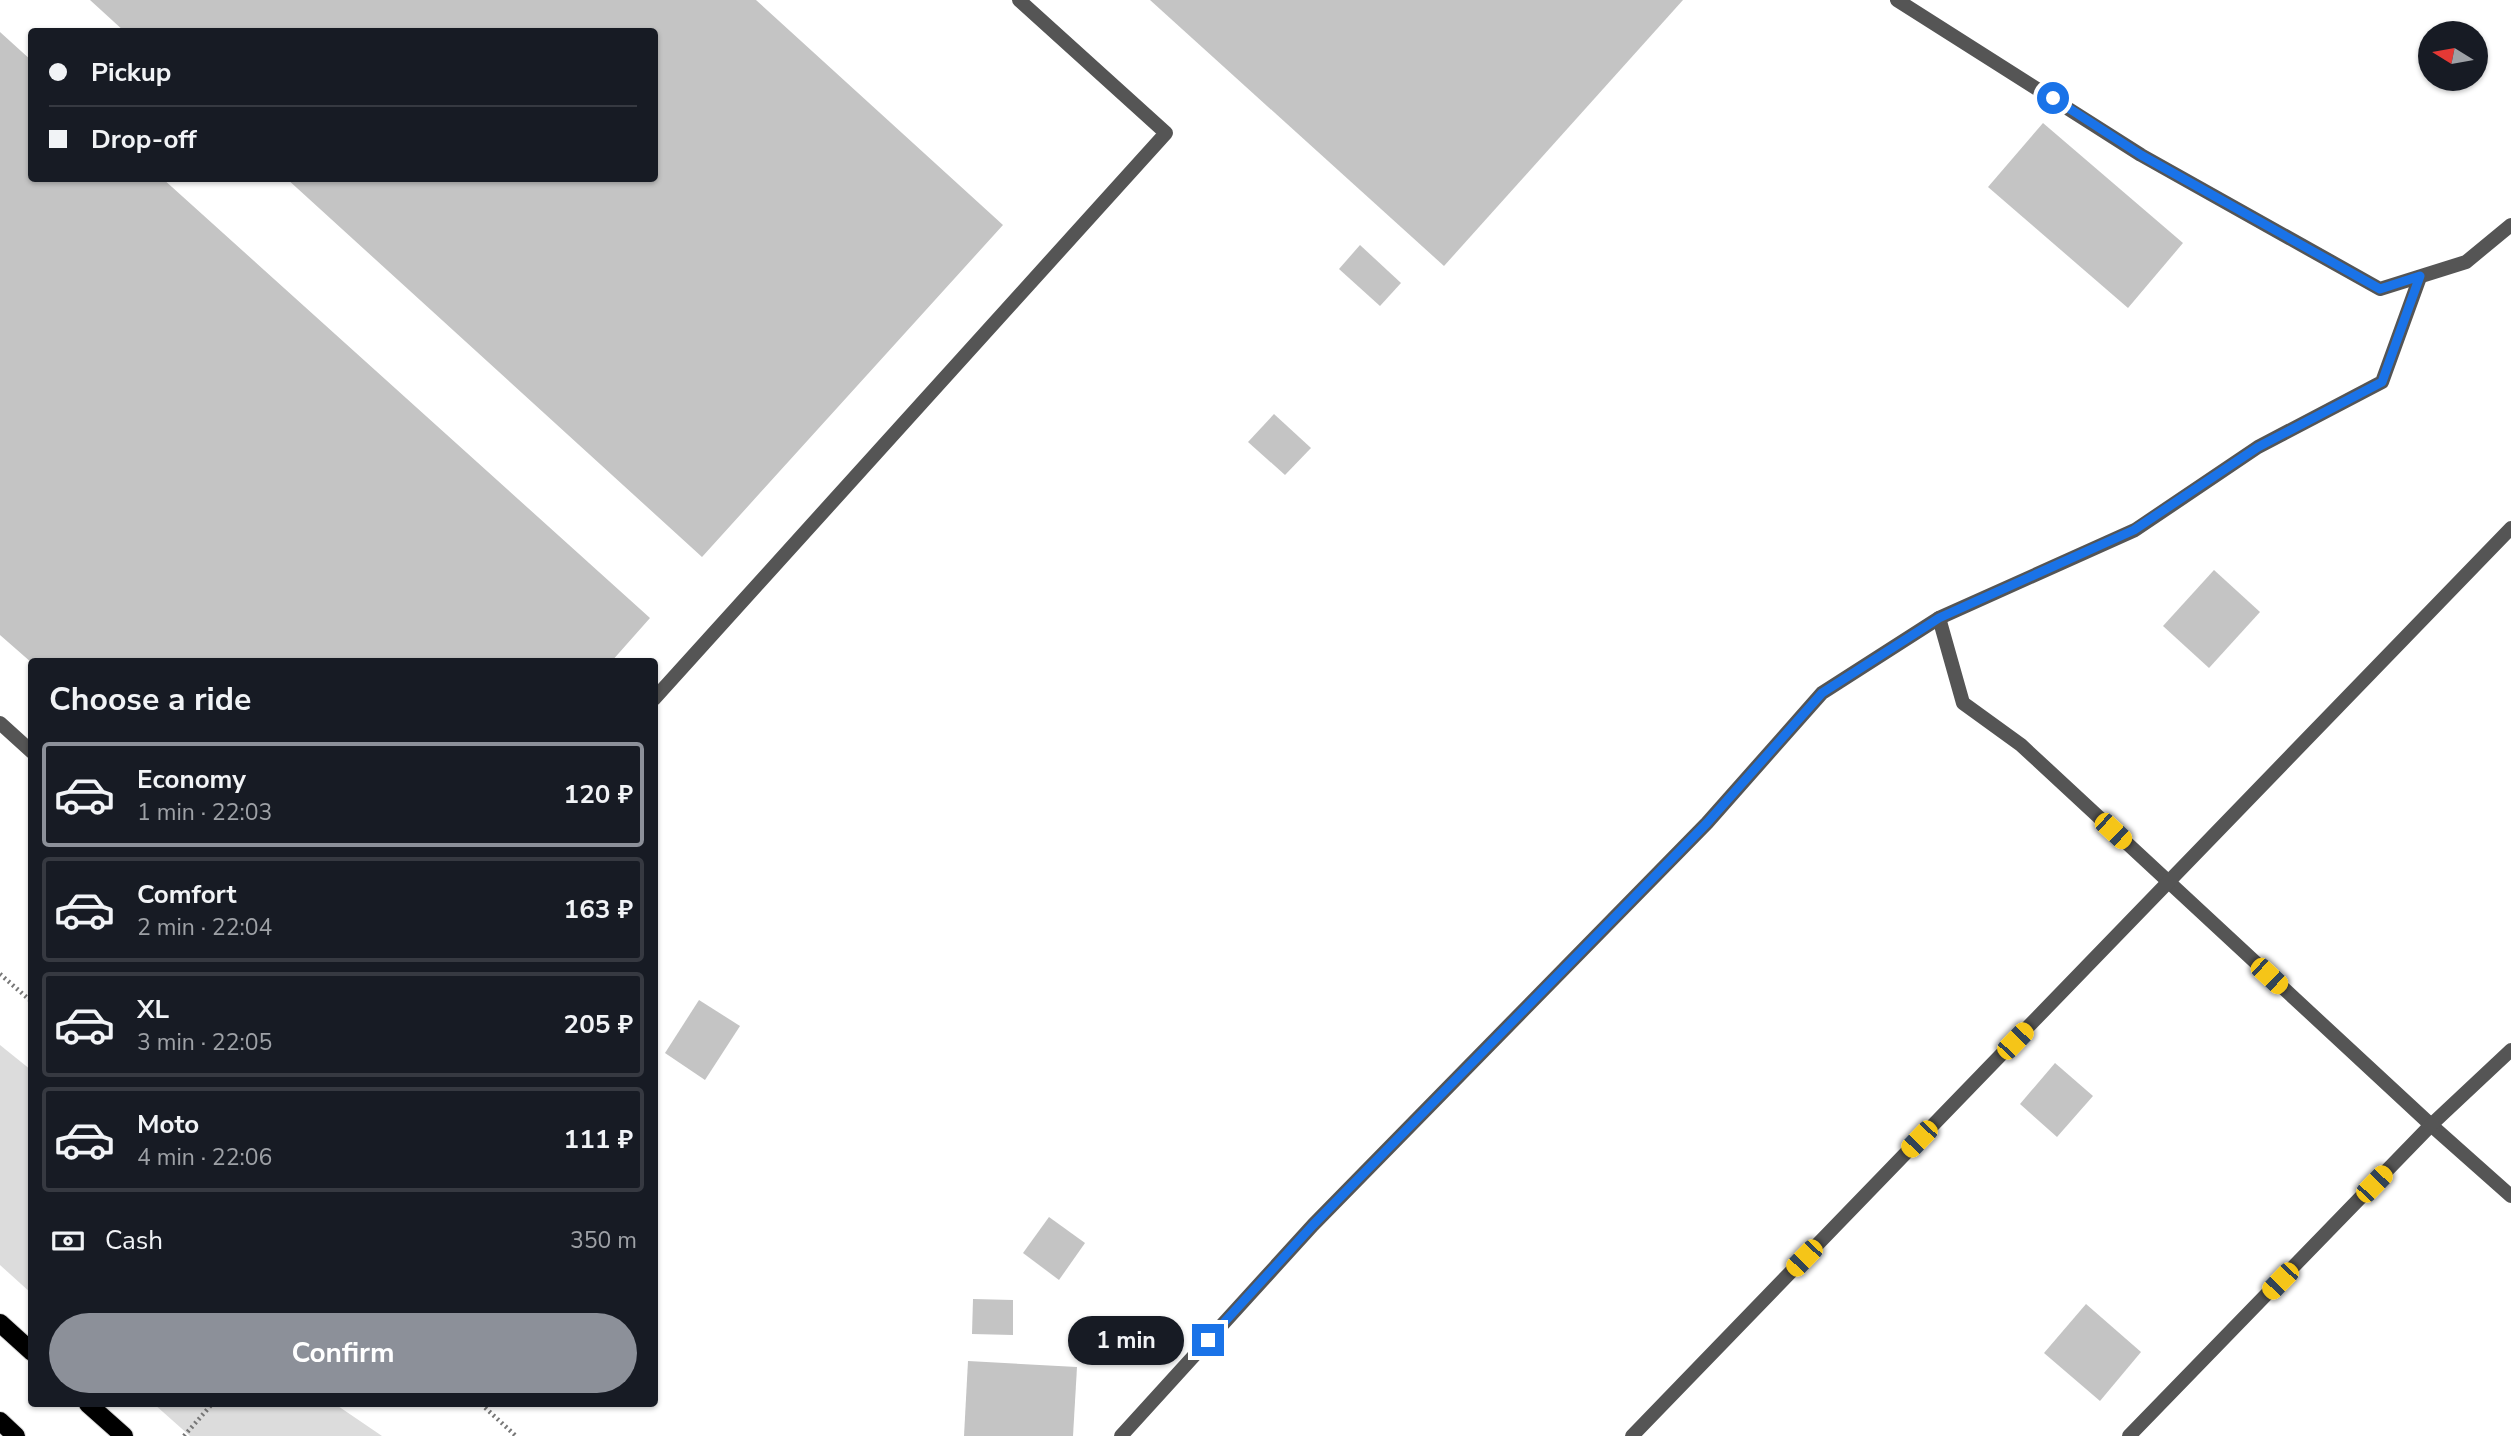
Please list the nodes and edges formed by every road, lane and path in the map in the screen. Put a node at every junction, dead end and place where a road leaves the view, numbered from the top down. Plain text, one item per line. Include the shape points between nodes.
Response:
1 (1019, 0) edge
2 (1897, 0) edge
3 (2511, 225) edge
4 (2420, 276) junction
5 (2511, 528) edge
6 (1939, 618) junction
7 (658, 695) edge
8 (0, 723) edge
9 (28, 748) edge
10 (2168, 882) junction
11 (0, 974) edge
12 (28, 998) edge
13 (2511, 1050) edge
14 (2431, 1125) junction
15 (2511, 1196) edge
16 (0, 1324) edge
17 (28, 1348) edge
18 (92, 1407) edge
19 (209, 1407) edge
20 (484, 1407) edge
21 (0, 1421) edge
22 (16, 1436) edge
23 (124, 1436) edge
24 (184, 1436) edge
25 (516, 1436) edge
26 (1121, 1436) edge
27 (1632, 1436) edge
28 (2129, 1436) edge

1 - 7 lane via 1166,133
2 - 4 lane via 2141,155 2380,289
3 - 4 lane via 2466,262
4 - 6 lane via 2382,382 2258,447 2134,530
5 - 10 lane
6 - 10 lane via 1963,703 2021,745
6 - 26 lane via 1822,693 1707,823 1313,1225
8 - 9 lane
10 - 14 lane
10 - 27 lane
11 - 12 path
13 - 14 lane
14 - 15 lane
14 - 28 lane
16 - 17 main road
18 - 23 main road
19 - 24 path
20 - 25 path
21 - 22 main road

